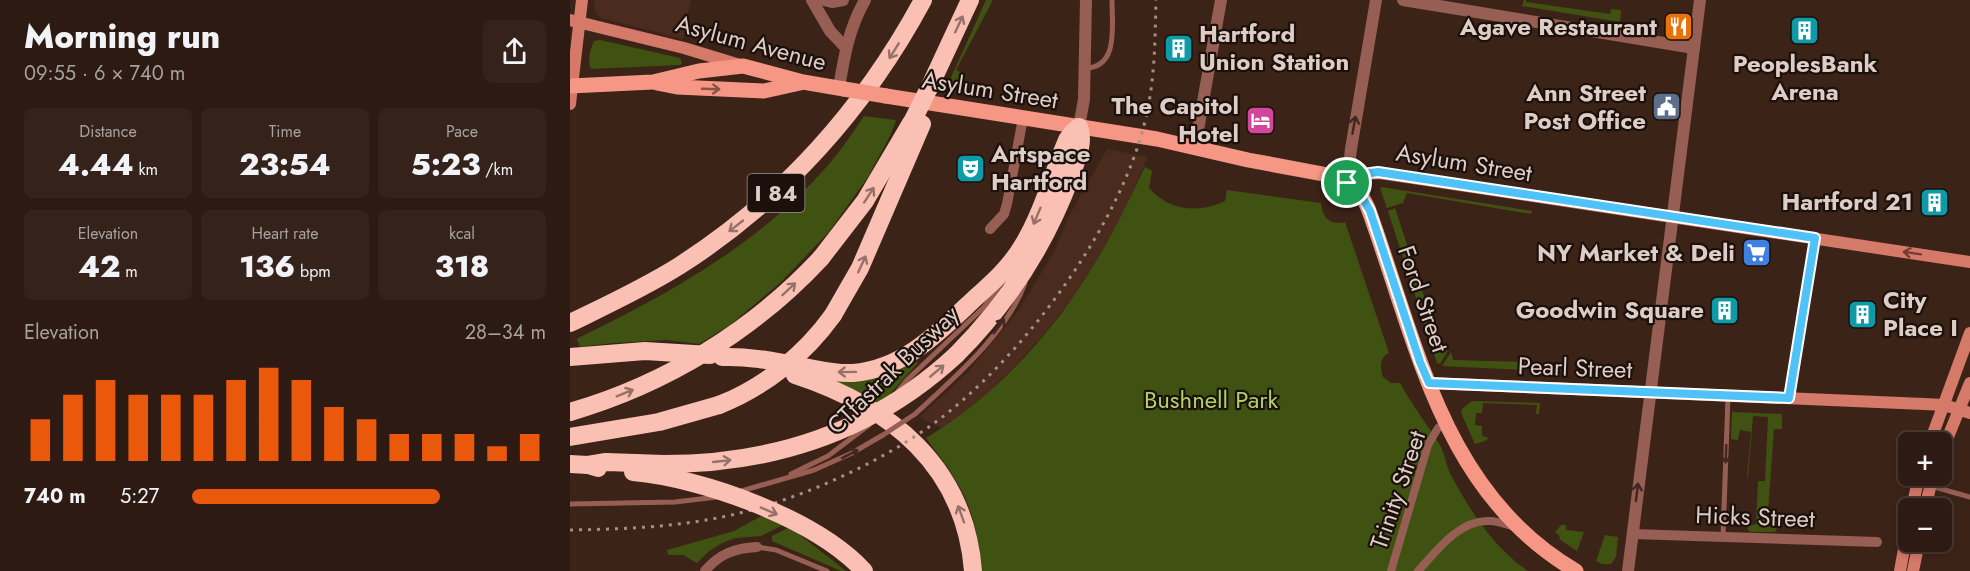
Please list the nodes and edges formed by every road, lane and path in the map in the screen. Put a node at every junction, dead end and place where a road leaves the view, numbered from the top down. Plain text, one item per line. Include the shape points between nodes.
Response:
1 (582, 0) edge
2 (812, 0) edge
3 (824, 0) edge
4 (843, 0) edge
5 (865, 0) edge
6 (924, 0) edge
7 (970, 0) edge
8 (1086, 0) edge
9 (1112, 0) edge
10 (1221, 0) edge
11 (1376, 0) edge
12 (1403, 0) edge
13 (1700, 0) edge
14 (575, 21) edge
15 (846, 48) junction
16 (1694, 48) junction
17 (743, 66) junction
18 (1085, 68) junction
19 (653, 82) junction
20 (803, 82) junction
21 (571, 86) edge
22 (842, 89) junction
23 (886, 96) joint
24 (570, 104) edge
25 (1023, 118) junction
26 (917, 123) junction
27 (1079, 127) junction
28 (1195, 147) junction
29 (1347, 183) junction
30 (1674, 217) junction
31 (990, 229) dead end
32 (1815, 238) junction
33 (1032, 258) junction
34 (1012, 260) junction
35 (1970, 262) edge
36 (570, 323) edge
37 (1970, 333) edge
38 (570, 357) edge
39 (722, 357) junction
40 (1429, 383) junction
41 (1970, 383) edge
42 (1650, 391) junction
43 (1728, 395) junction
44 (1789, 398) junction
45 (1944, 405) junction
46 (1965, 411) edge
47 (570, 412) edge
48 (1448, 428) junction
49 (1934, 432) edge
50 (1952, 434) edge
51 (570, 437) edge
52 (579, 465) edge
53 (776, 480) junction
54 (1937, 486) edge
55 (1970, 497) edge
56 (570, 504) edge
57 (1516, 527) junction
58 (1632, 534) junction
59 (1723, 537) junction
60 (1877, 542) dead end
61 (757, 547) joint
62 (1903, 552) edge
63 (1917, 552) edge
64 (705, 571) edge
65 (827, 571) edge
66 (864, 571) edge
67 (973, 571) edge
68 (1391, 571) edge
69 (1418, 571) edge
70 (1576, 571) edge
71 (1628, 571) edge
72 (1900, 571) edge
73 (1913, 571) edge

1 - 14 main road
2 - 15 street via 830,31
3 - 4 street
5 - 15 street
6 -> 36 highway, I 84 via 863,96 775,194 686,262
26 -> 7 highway, bridge
8 - 18 street
9 - 18 lane via 1109,52 1101,65
10 - 28 street
29 -> 11 street
12 - 16 street
13 - 16 street
14 - 17 main road, Asylum Avenue
14 - 21 main road
15 - 22 street
16 - 30 street
17 - 19 main road
17 - 20 main road, Asylum Avenue
18 - 27 street
19 -> 20 main road via 677,87 764,91
19 - 21 main road
20 - 22 main road, Asylum Avenue
21 - 24 main road
22 - 23 main road, Asylum Avenue, bridge
23 - 25 main road, Asylum Street
25 - 27 main road, Asylum Street
25 - 31 street via 1007,204 1004,214
47 -> 26 highway, bridge via 633,389 704,354 764,311 821,258
51 -> 26 highway, bridge via 659,422 719,405 753,388 806,347 833,315 860,268
27 - 28 main road, Asylum Street
27 - 33 highway via 1081,142 1072,172
27 -> 34 highway via 1067,140 1034,225
28 - 29 main road, Asylum Street via 1323,174
29 - 30 main road, Asylum Street via 1363,174 1378,172
29 - 40 main road, Ford Street via 1361,195 1370,211
30 - 32 main road, Asylum Street
30 - 42 street
35 -> 32 main road, Asylum Street
32 - 44 street
52 -> 33 highway, bridge via 702,463 750,458 789,449 842,429 877,413 919,386 956,354 997,309
53 -> 33 lane, CTfastrak Busway, bridge via 825,465 915,414 960,372 1001,324 1019,297
34 -> 39 highway via 930,340 883,366 838,373 759,359
34 - 53 lane, CTfastrak Busway, bridge via 989,302 907,380 869,425 828,456
37 - 45 main road
38 - 39 highway via 652,351
67 -> 39 highway via 965,525 950,488 904,432 866,405 825,385
40 - 42 main road, Pearl Street
40 - 48 main road, Ford Street
41 - 46 main road
42 - 43 main road, Pearl Street
58 -> 42 street
43 - 44 main road, Pearl Street
43 -> 59 lane
44 - 45 main road, Pearl Street
45 - 46 main road, Pearl Street
45 - 49 main road
46 - 50 main road
48 - 57 main road, Ford Street via 1477,478
48 - 68 street, Trinity Street via 1438,429 1428,445
52 -> 66 highway, bridge via 672,479 741,500 817,534
53 - 56 lane, CTfastrak Busway via 708,498 675,502
54 - 55 lane
57 - 69 street, Trinity Street via 1485,520 1469,526 1453,535
57 - 70 main road, Ford Street
58 - 59 street, Hicks Street
58 - 71 street
59 - 60 street, Hicks Street
61 - 64 street via 730,551
61 - 65 lane via 776,550
62 - 72 main road
63 - 73 main road

